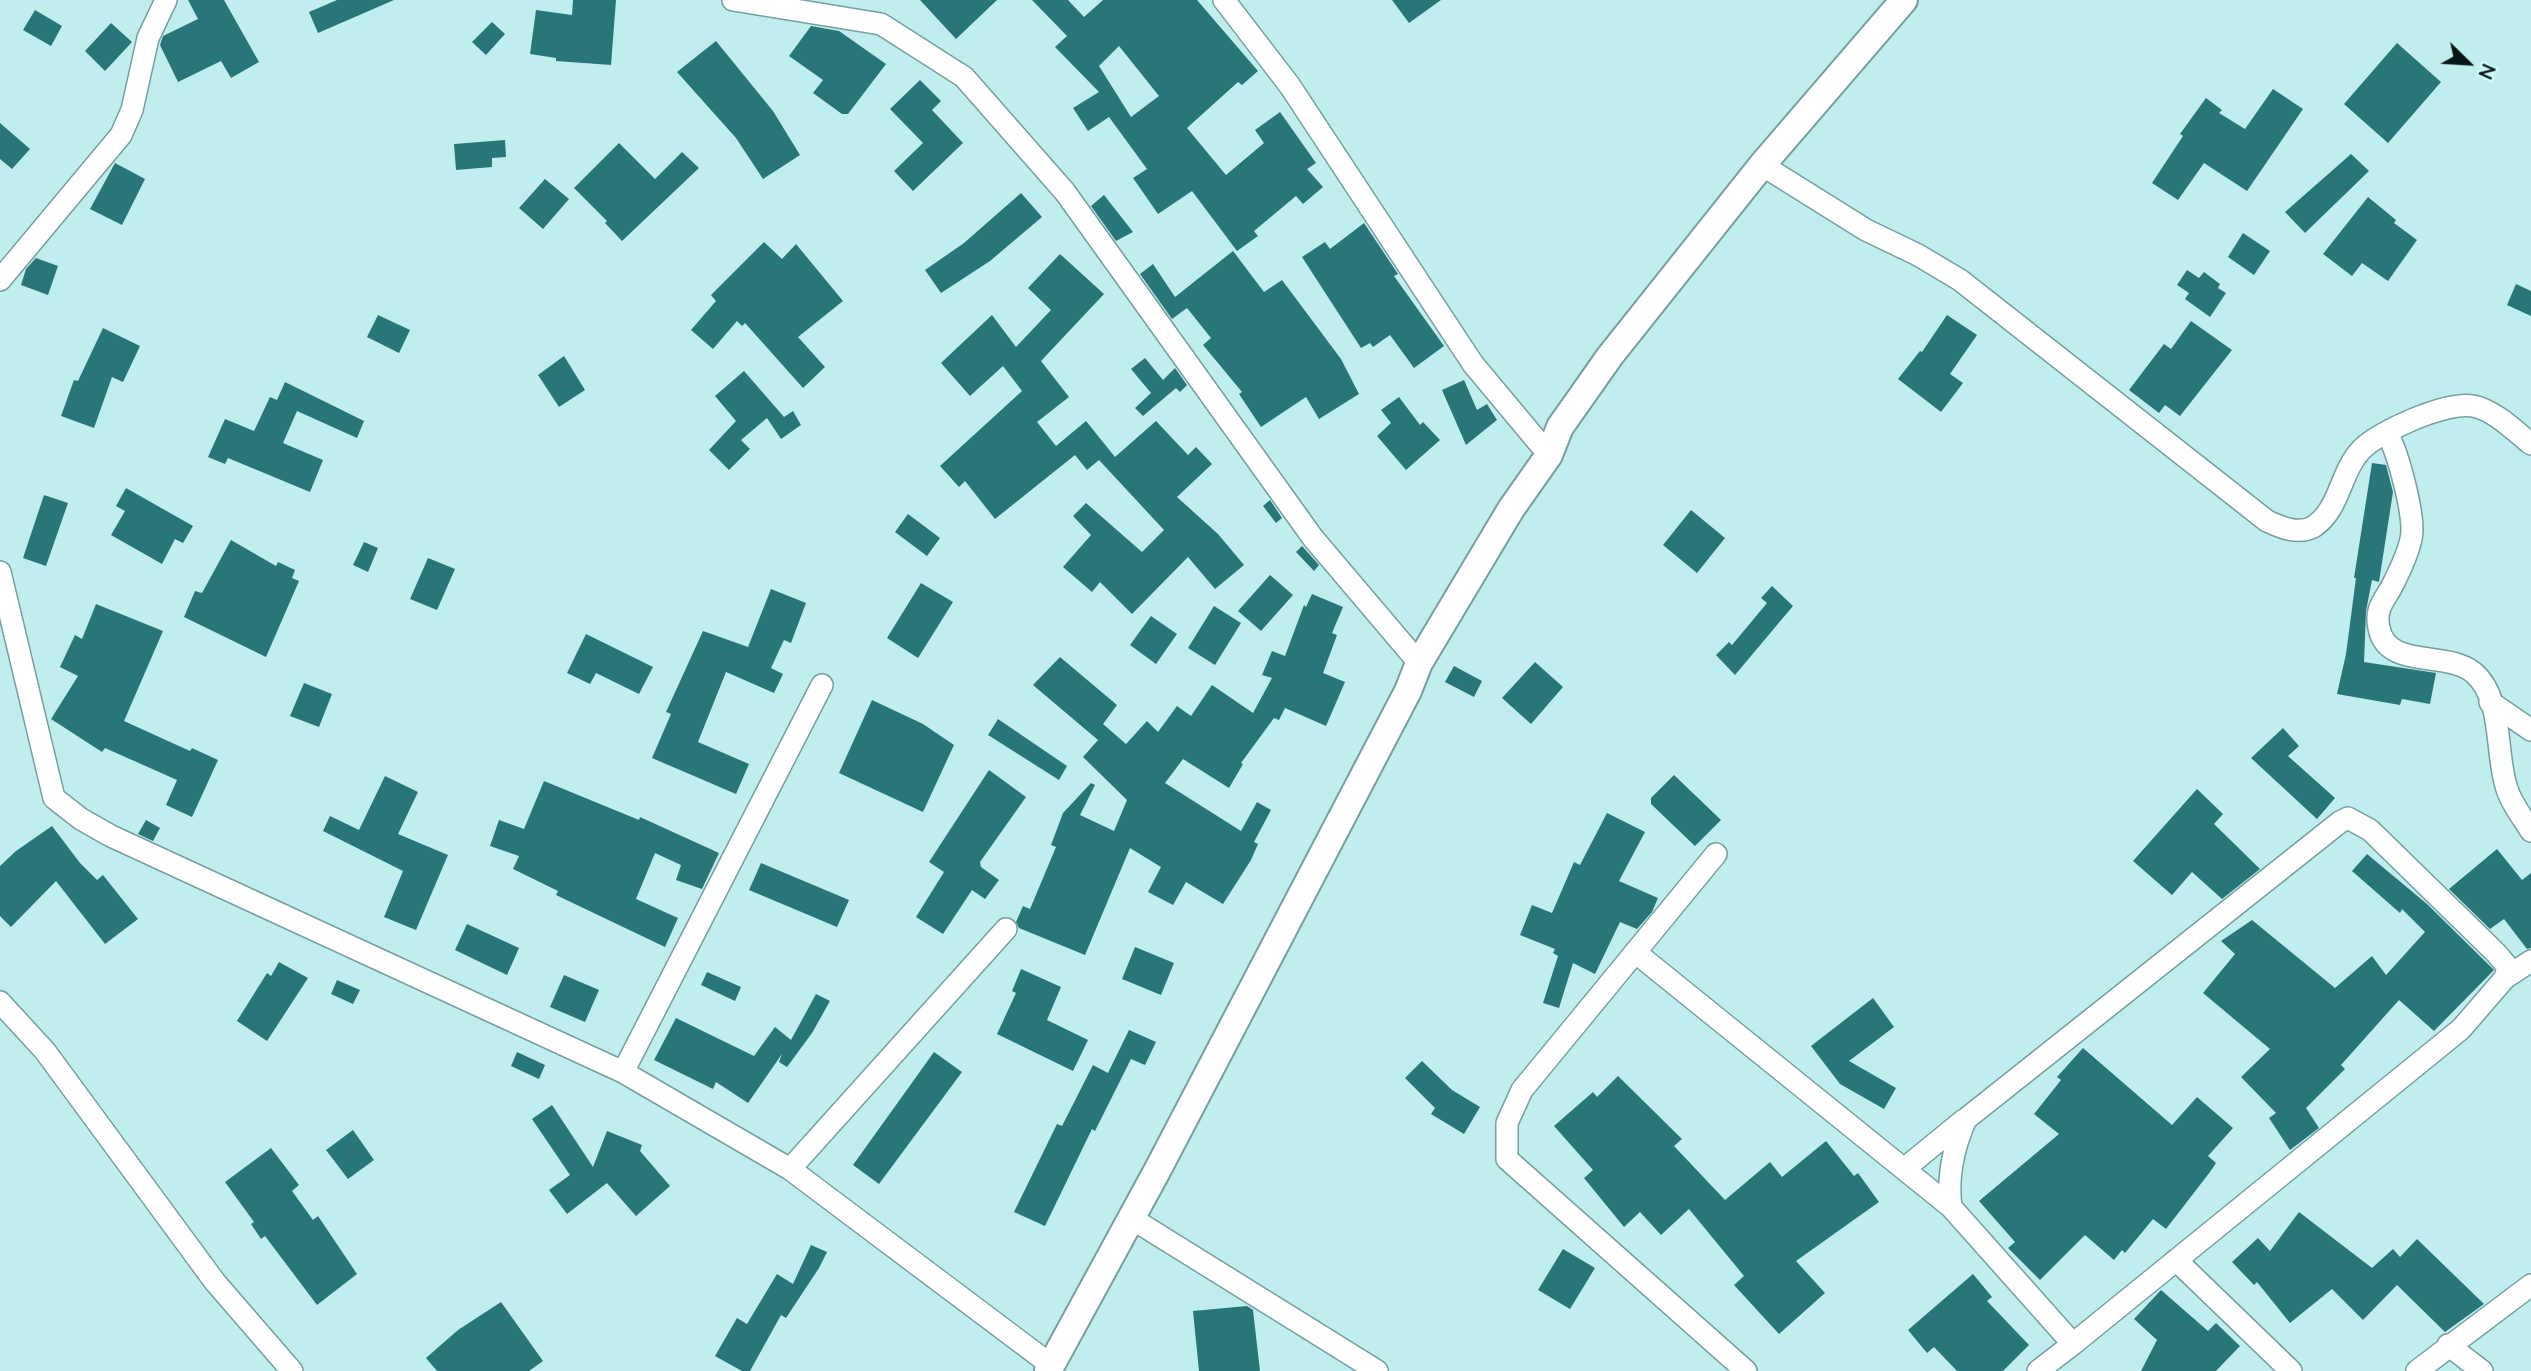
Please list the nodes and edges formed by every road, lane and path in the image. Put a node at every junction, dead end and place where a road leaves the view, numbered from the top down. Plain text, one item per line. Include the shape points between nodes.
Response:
1 (166, 0) edge
2 (733, 0) edge
3 (1224, 0) edge
4 (1904, 0) edge
5 (1762, 165) junction
6 (0, 280) edge
7 (2387, 433) junction
8 (2531, 444) edge
9 (1549, 455) junction
10 (0, 572) edge
11 (1419, 663) junction
12 (822, 685) dead end
13 (2490, 702) junction
14 (2531, 730) edge
15 (2531, 831) edge
16 (1716, 854) dead end
17 (1006, 929) dead end
18 (1635, 952) junction
19 (2531, 961) edge
20 (2505, 978) junction
21 (0, 1002) edge
22 (623, 1072) junction
23 (1966, 1119) junction
24 (790, 1169) junction
25 (1904, 1169) junction
26 (1951, 1207) junction
27 (1131, 1218) junction
28 (2176, 1261) junction
29 (2531, 1285) edge
30 (2073, 1344) junction
31 (2448, 1345) junction
32 (1050, 1368) edge
33 (292, 1371) edge
34 (1377, 1371) edge
35 (1746, 1371) edge
36 (2038, 1371) edge
37 (2291, 1371) edge
38 (2417, 1371) edge
39 (2482, 1371) edge

1 - 6 street via 148,38 132,110 121,135
2 - 11 street via 881,24 964,77 1065,192 1313,538
3 - 9 street via 1290,86 1474,364
4 - 5 main road
5 - 7 street via 1866,230 1960,280 2267,521 2297,530 2313,527 2333,505 2361,450
5 - 9 main road via 1611,356 1560,427
7 - 8 street via 2427,414 2475,406
7 - 13 street via 2397,451 2412,532 2395,581 2377,609 2379,630 2386,646 2401,654 2451,662 2474,673
9 - 11 main road via 1511,509
10 - 22 street via 45,769 54,797 72,812 111,836
11 - 27 main road
12 - 22 street
13 - 14 street
13 - 15 street via 2507,790
16 - 18 street
17 - 24 street
18 - 25 street
18 - 35 street via 1522,1090 1507,1124 1507,1159
19 - 20 street
20 - 23 street via 2508,967 2496,953 2370,830 2348,818
20 - 28 street via 2461,1030
21 - 33 street via 45,1051 215,1282
22 - 24 street
23 - 25 street
23 - 26 street via 1952,1169
24 - 32 street
25 - 26 street
26 - 30 street
27 - 32 main road
27 - 34 street
28 - 30 street
28 - 37 street
29 - 31 street
30 - 36 street
31 - 38 street
31 - 39 street

